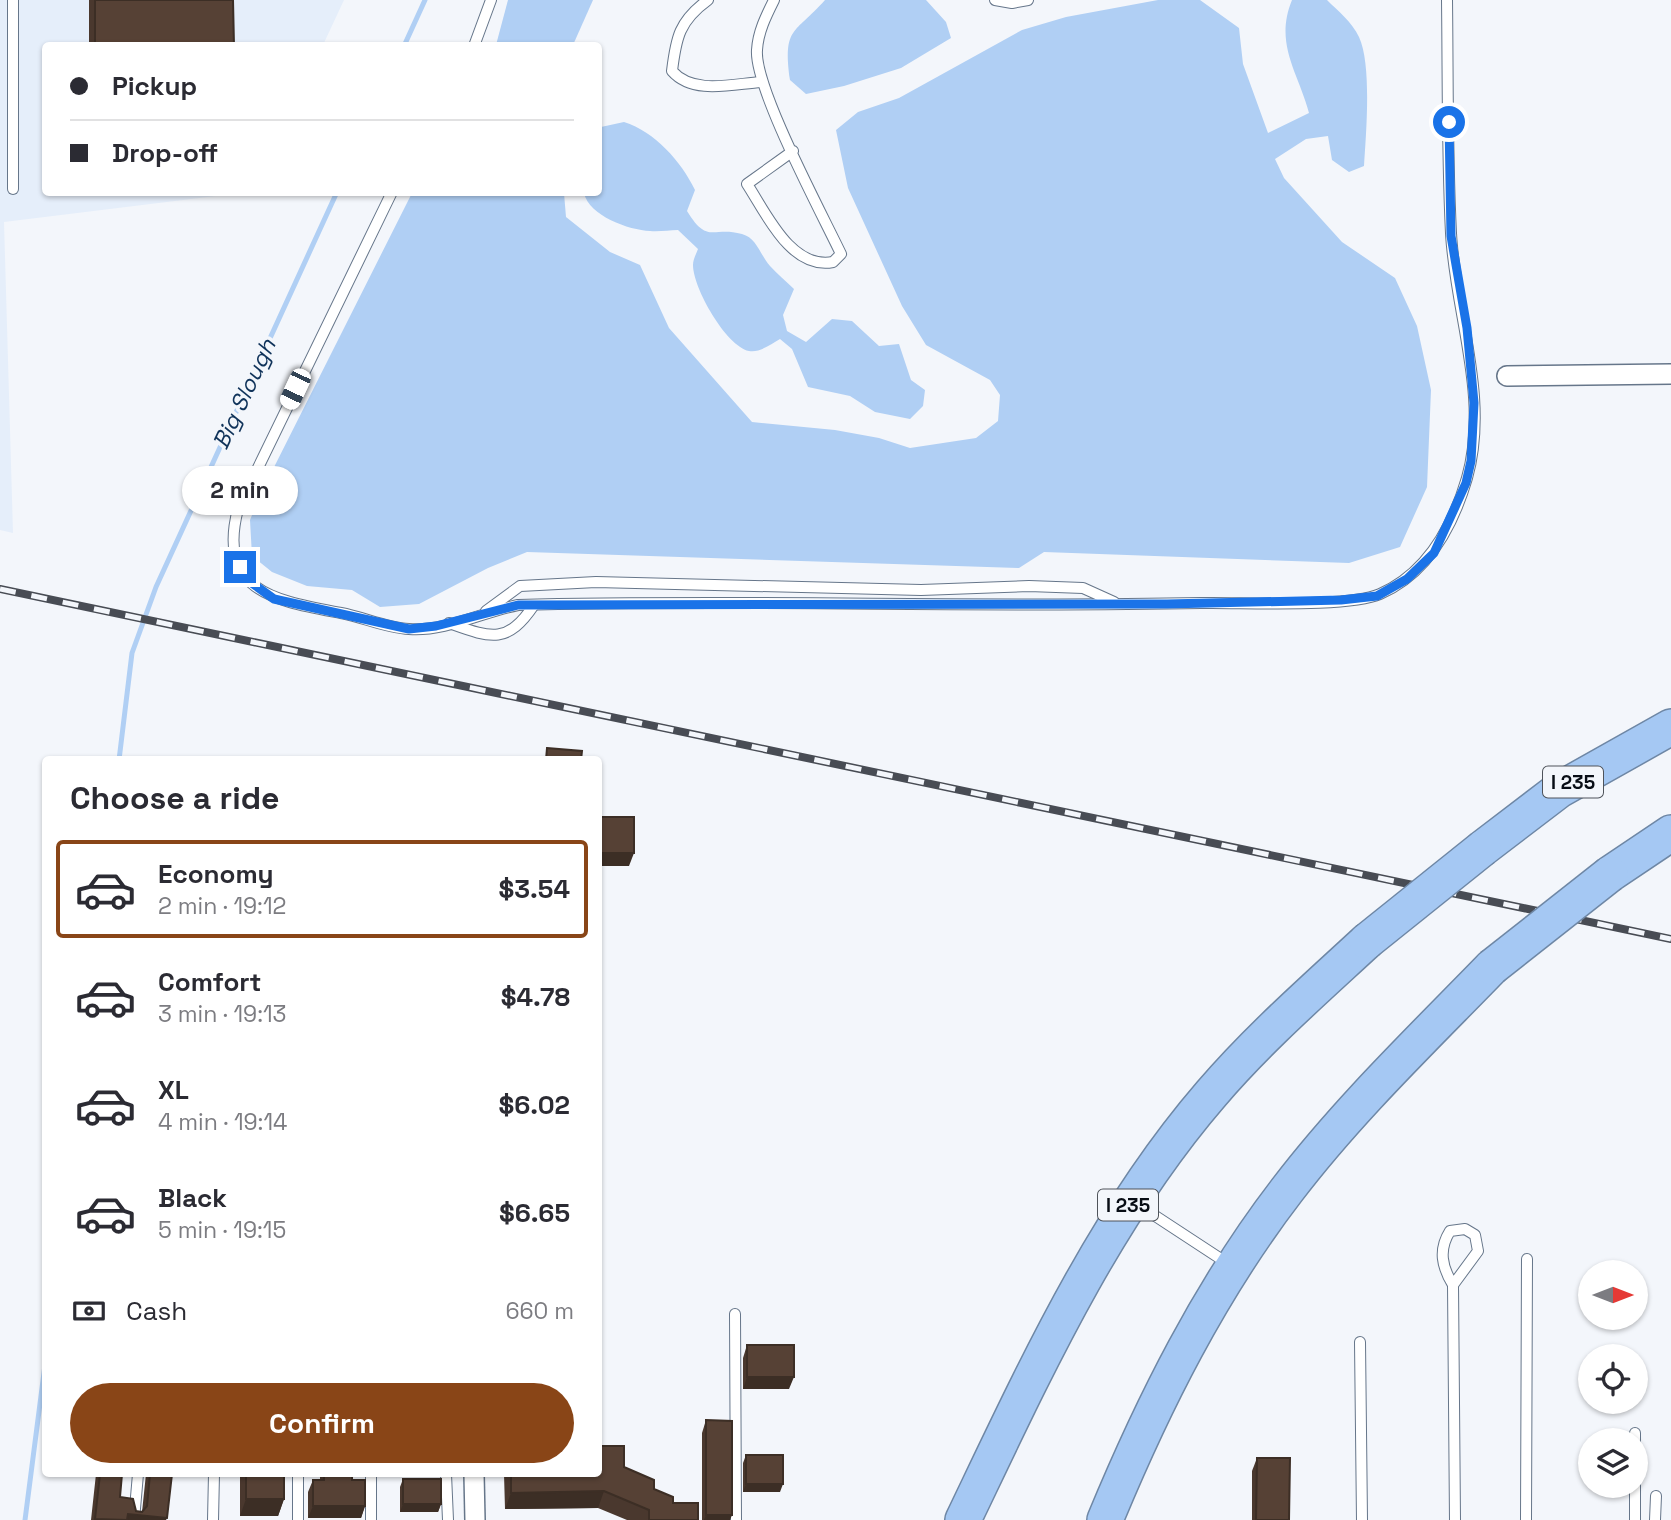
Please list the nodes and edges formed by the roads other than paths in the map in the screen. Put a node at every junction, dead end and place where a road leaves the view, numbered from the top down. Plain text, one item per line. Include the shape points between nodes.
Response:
1 (13, 0) edge
2 (491, 0) edge
3 (708, 0) edge
4 (775, 0) edge
5 (995, 0) edge
6 (1028, 0) edge
7 (1447, 0) edge
8 (475, 42) edge
9 (761, 82) junction
10 (793, 151) junction
11 (13, 188) dead end
12 (390, 196) edge
13 (1671, 374) edge
14 (1507, 376) dead end
15 (1118, 604) junction
16 (534, 605) junction
17 (486, 612) junction
18 (448, 623) junction
19 (1671, 727) edge
20 (1671, 834) edge
21 (1131, 1200) junction
22 (1527, 1259) dead end
23 (1233, 1266) junction
24 (1453, 1285) junction
25 (735, 1314) dead end
26 (1360, 1342) dead end
27 (138, 1477) edge
28 (214, 1477) edge
29 (298, 1477) edge
30 (371, 1477) edge
31 (446, 1477) edge
32 (474, 1477) edge
33 (1656, 1496) dead end
34 (1635, 1498) edge
35 (134, 1520) edge
36 (213, 1520) edge
37 (298, 1520) edge
38 (371, 1520) edge
39 (448, 1520) edge
40 (475, 1520) edge
41 (736, 1520) edge
42 (963, 1520) edge
43 (1105, 1520) edge
44 (1362, 1520) edge
45 (1455, 1520) edge
46 (1526, 1520) edge
47 (1635, 1520) edge
48 (1655, 1520) edge

1 - 11 lane
2 - 8 lane
3 - 9 lane via 692,12 677,36 672,71 680,81 694,86
4 - 9 lane via 761,26 756,52
5 - 6 lane
7 - 15 lane via 1451,236 1474,403 1466,483 1434,553 1407,579 1377,596
9 - 10 lane
10 - 10 lane via 841,254 833,262 811,260 789,247 747,184
12 - 18 lane via 243,497 231,534 249,581 274,599 409,629
13 - 14 street
15 - 16 lane
15 - 17 lane via 1083,588 921,590 596,582 520,586
16 - 17 lane
16 - 18 lane via 507,635
17 - 18 lane
19 - 21 highway, I 235, bridge via 1559,790 1367,941 1211,1093
20 - 23 highway, bridge via 1610,874 1492,967 1391,1070 1287,1189
21 - 23 lane
21 - 42 highway, I 235 via 1038,1362
22 - 46 lane
23 - 43 highway via 1136,1445
24 - 24 lane via 1478,1251 1475,1236 1465,1230 1450,1231 1442,1244 1444,1270
24 - 45 lane
25 - 41 lane
26 - 44 lane
27 - 35 lane
28 - 36 lane
29 - 37 lane
30 - 38 lane
31 - 39 lane
32 - 40 street
33 - 48 lane
34 - 47 lane

